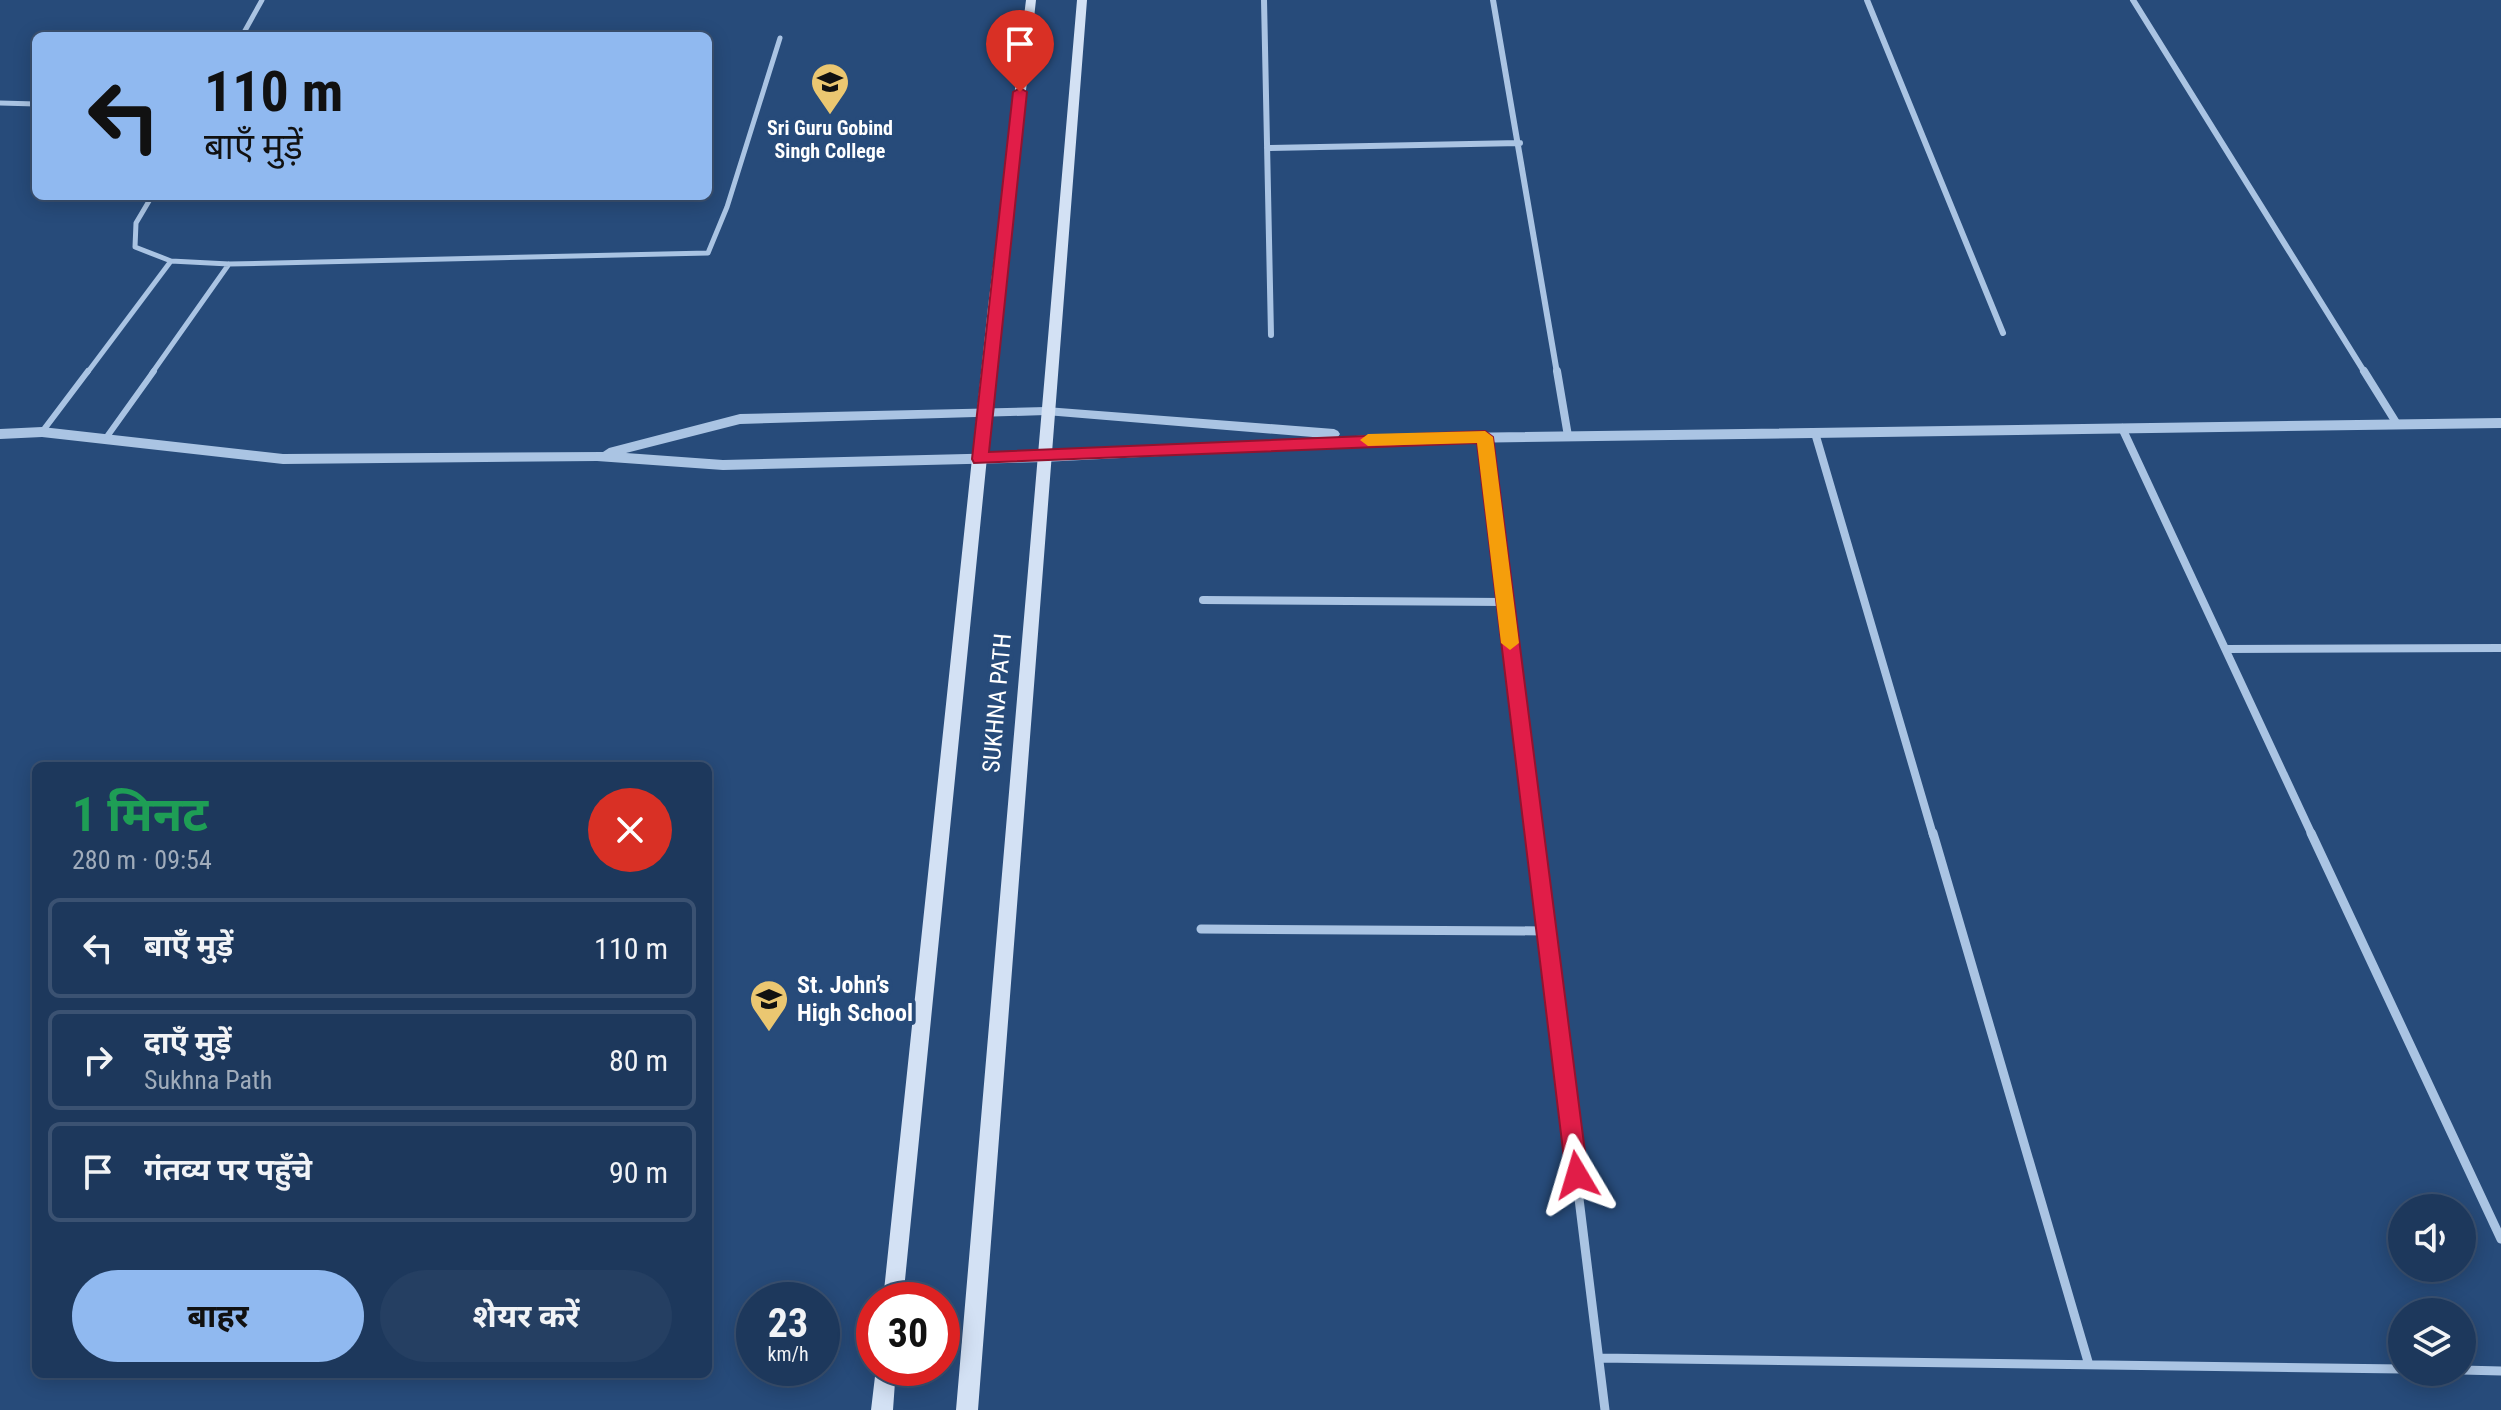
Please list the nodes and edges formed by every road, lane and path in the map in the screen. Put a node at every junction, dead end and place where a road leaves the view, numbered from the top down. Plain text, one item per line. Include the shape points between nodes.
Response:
1 (262, 0) edge
2 (1031, 0) edge
3 (1082, 0) edge
4 (1264, 0) edge
5 (1493, 0) edge
6 (1867, 0) edge
7 (2133, 0) edge
8 (244, 32) edge
9 (780, 38) dead end
10 (0, 103) edge
11 (32, 104) edge
12 (1520, 143) junction
13 (1267, 148) junction
14 (150, 200) edge
15 (171, 261) junction
16 (229, 264) junction
17 (2003, 333) dead end
18 (1271, 335) dead end
19 (1046, 411) junction
20 (984, 413) junction
21 (2501, 423) edge
22 (2397, 424) junction
23 (2122, 428) junction
24 (42, 432) junction
25 (1815, 433) junction
26 (0, 434) edge
27 (1568, 436) junction
28 (1485, 437) junction
29 (106, 438) junction
30 (1391, 439) junction
31 (597, 456) junction
32 (1043, 457) junction
33 (980, 459) junction
34 (1203, 600) dead end
35 (1505, 602) junction
36 (2501, 648) edge
37 (2226, 649) junction
38 (1201, 929) dead end
39 (1546, 931) junction
40 (2501, 1239) edge
41 (895, 1282) edge
42 (1599, 1358) junction
43 (2089, 1365) junction
44 (2388, 1369) edge
45 (2476, 1370) edge
46 (2501, 1371) edge
47 (884, 1386) edge
48 (882, 1410) edge
49 (967, 1410) edge
50 (1605, 1410) edge

1 - 8 lane
2 - 20 main road, SUKHNA PATH
3 - 19 main road, SUKHNA PATH
4 - 13 street
5 - 12 street
6 - 17 street
7 - 22 street
9 - 16 lane via 708,253
10 - 11 lane
12 - 13 street
12 - 27 street
13 - 18 street
14 - 15 lane via 136,223 135,247
15 - 16 lane
15 - 24 lane
16 - 29 lane
19 - 20 street
19 - 30 street
19 - 32 main road, SUKHNA PATH
20 - 31 street via 740,419
20 - 33 main road, SUKHNA PATH
21 - 22 street
22 - 23 street
23 - 25 street
23 - 37 street
24 - 26 street
24 - 29 street
25 - 27 street
25 - 43 street
27 - 28 street
28 - 30 street
28 - 35 street
29 - 31 street via 283,459
30 - 32 street
31 - 33 street via 723,465
32 - 33 street
32 - 49 main road, SUKHNA PATH
33 - 41 main road, SUKHNA PATH
34 - 35 street
35 - 39 street
36 - 37 street
37 - 40 street
38 - 39 street
39 - 42 street
42 - 43 street
42 - 50 street
43 - 44 street
45 - 46 street
47 - 48 main road

